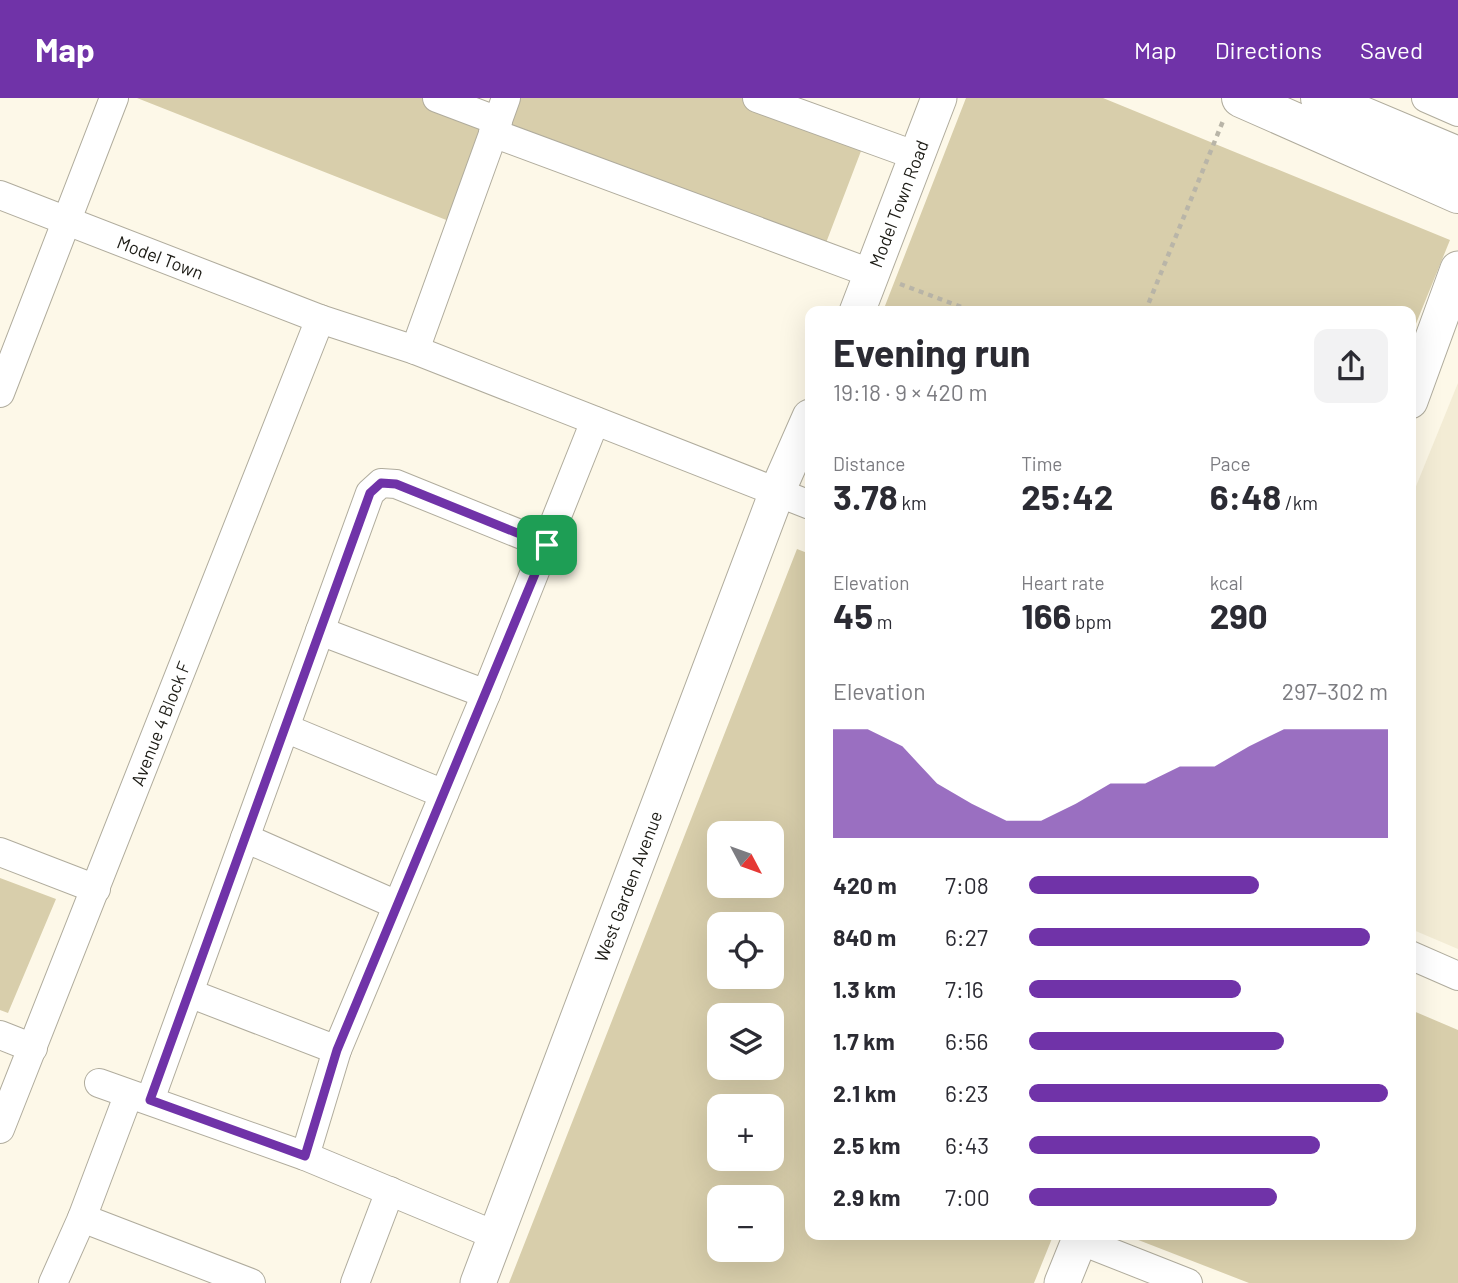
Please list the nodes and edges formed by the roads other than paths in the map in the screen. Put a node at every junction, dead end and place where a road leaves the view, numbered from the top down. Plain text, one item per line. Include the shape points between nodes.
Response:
1 (114, 98) edge
2 (438, 98) edge
3 (757, 98) edge
4 (939, 98) edge
5 (1320, 98) edge
6 (1426, 98) edge
7 (1234, 104) edge
8 (1458, 112) edge
9 (499, 117) edge
10 (917, 156) junction
11 (1458, 156) edge
12 (1458, 194) edge
13 (0, 195) edge
14 (67, 219) junction
15 (1458, 269) edge
16 (873, 274) junction
17 (860, 306) edge
18 (320, 319) junction
19 (415, 350) junction
20 (1416, 384) edge
21 (0, 393) edge
22 (595, 421) junction
23 (805, 428) edge
24 (777, 492) junction
25 (805, 503) edge
26 (547, 545) junction
27 (320, 631) junction
28 (486, 694) junction
29 (285, 728) junction
30 (444, 794) junction
31 (245, 838) junction
32 (0, 852) edge
33 (96, 889) junction
34 (397, 905) junction
35 (1416, 958) edge
36 (1458, 976) edge
37 (189, 993) junction
38 (0, 1035) edge
39 (33, 1048) junction
40 (337, 1050) junction
41 (99, 1083) dead end
42 (139, 1098) junction
43 (0, 1129) edge
44 (305, 1156) junction
45 (390, 1191) junction
46 (82, 1218) junction
47 (497, 1236) junction
48 (1079, 1240) edge
49 (1085, 1240) edge
50 (53, 1283) edge
51 (251, 1283) edge
52 (355, 1283) edge
53 (478, 1283) edge
54 (1062, 1283) edge
55 (1188, 1283) edge

1 - 14 street
2 - 9 street
3 - 10 street
4 - 10 street, Model Town Road
5 - 11 main road
6 - 8 street
7 - 12 main road
9 - 16 street
9 - 19 street
10 - 16 street, Model Town Road
13 - 14 street, Model Town
14 - 18 street, Model Town
14 - 21 street
15 - 20 street
16 - 17 street, Model Town Road
18 - 19 street, Model Town
18 - 33 street, Avenue 4 Block F
19 - 22 street, Model Town
22 - 24 street, Model Town
22 - 26 street
23 - 24 street
24 - 25 street, Model Town
24 - 47 street, West Garden Avenue
26 - 27 street via 396,484 381,483 370,493
26 - 28 street
27 - 28 street
27 - 29 street
28 - 30 street
29 - 30 street
29 - 31 street
30 - 34 street
31 - 34 street
31 - 37 street
32 - 33 street
33 - 39 street, Avenue 4 Block F
34 - 40 street
35 - 36 street
37 - 40 street
37 - 42 street
38 - 39 street
39 - 43 street, Avenue 4 Block F
40 - 44 street
41 - 42 street
42 - 44 street
42 - 46 street
44 - 45 street
45 - 47 street
45 - 52 street
46 - 50 street
46 - 51 street
47 - 53 street, West Garden Avenue
48 - 54 street
49 - 55 street

